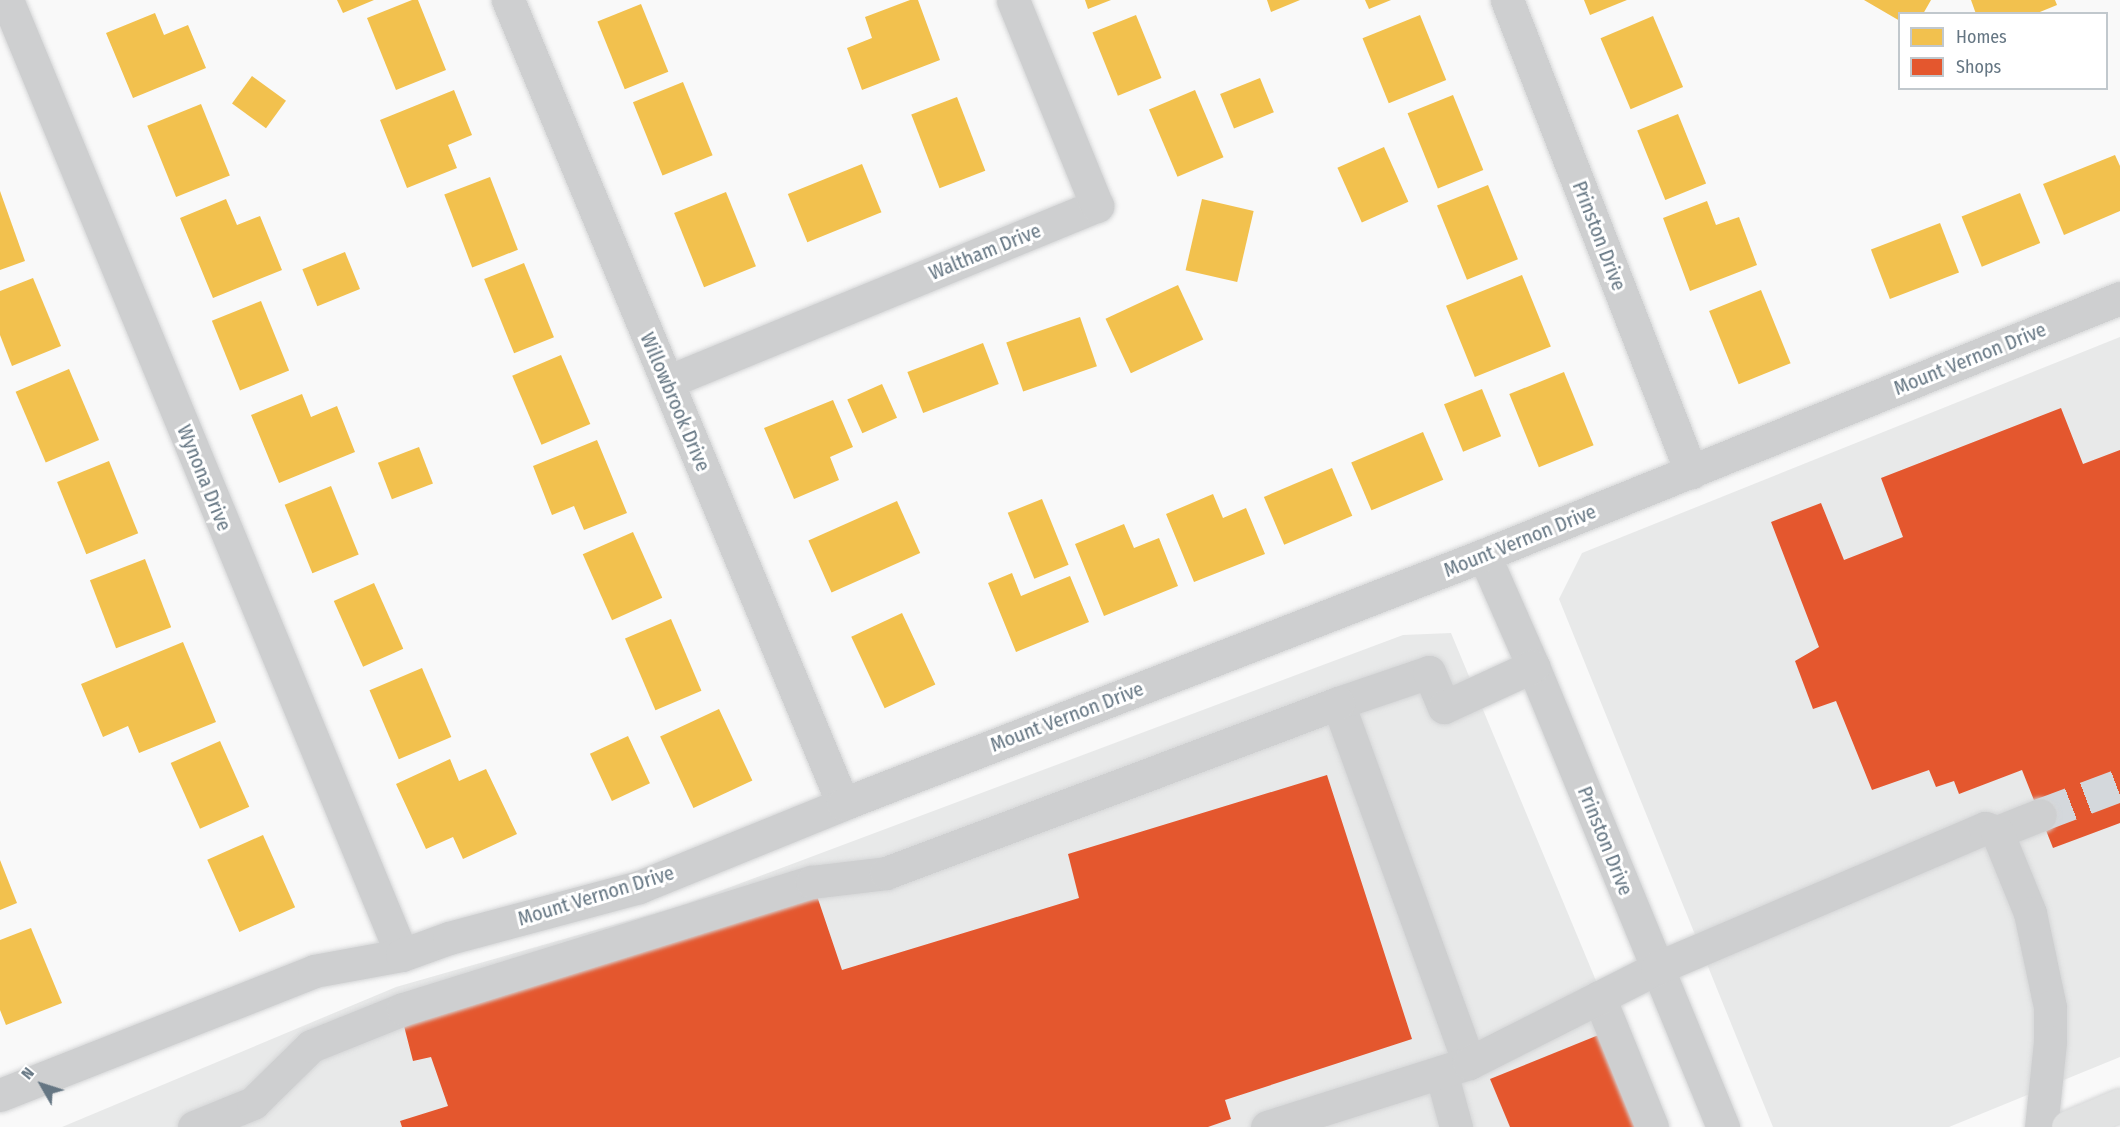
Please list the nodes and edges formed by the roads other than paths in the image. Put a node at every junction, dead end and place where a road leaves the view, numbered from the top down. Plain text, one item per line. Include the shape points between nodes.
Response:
1 (7, 0) edge
2 (508, 0) edge
3 (1013, 0) edge
4 (1507, 0) edge
5 (2120, 298) edge
6 (667, 382) junction
7 (1691, 472) junction
8 (1484, 555) junction
9 (1533, 666) junction
10 (1338, 703) junction
11 (843, 804) junction
12 (2040, 815) tunnel mouth
13 (1997, 832) junction
14 (402, 955) junction
15 (1657, 968) junction
16 (1599, 997) junction
17 (1455, 1067) junction
18 (0, 1095) edge
19 (2120, 1105) edge
20 (194, 1127) edge
21 (1267, 1127) edge
22 (1456, 1127) edge
23 (1652, 1127) edge
24 (1723, 1127) edge
25 (2041, 1127) edge
26 (2068, 1127) edge

1 - 14 street, Wynona Drive
2 - 6 street, Willowbrook Drive
3 - 6 street, Waltham Drive via 1097,206
4 - 7 street, Prinston Drive
5 - 7 street, Mount Vernon Drive
6 - 11 street, Willowbrook Drive
7 - 8 street, Mount Vernon Drive
8 - 9 street, Prinston Drive
8 - 11 street, Mount Vernon Drive
9 - 10 street via 1444,707 1430,672
9 - 15 street, Prinston Drive
10 - 17 street
10 - 20 street via 886,873 812,882 403,1009 311,1046 253,1103
11 - 14 street, Mount Vernon Drive via 639,887 449,938
12 - 13 street
13 - 15 street via 1985,828
13 - 25 street via 2030,913 2050,1007
14 - 18 street, Mount Vernon Drive via 314,971
15 - 16 street
15 - 24 street, Prinston Drive
16 - 17 street
16 - 23 street
17 - 21 street
17 - 22 street
19 - 26 main road

